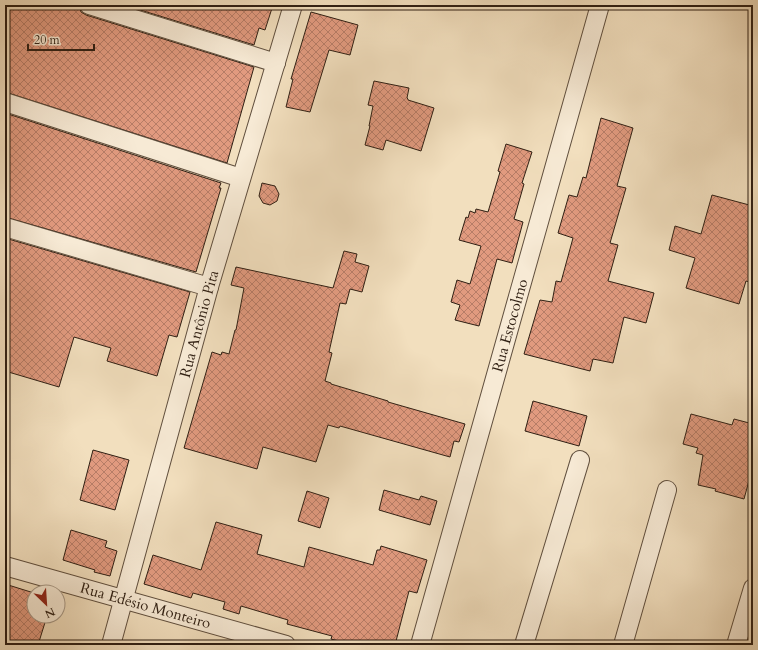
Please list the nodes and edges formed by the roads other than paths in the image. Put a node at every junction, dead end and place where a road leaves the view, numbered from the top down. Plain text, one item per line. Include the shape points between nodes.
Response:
1 (89, 5) edge
2 (293, 5) edge
3 (600, 5) edge
4 (128, 11) edge
5 (276, 63) junction
6 (5, 102) edge
7 (240, 178) junction
8 (5, 227) edge
9 (208, 287) junction
10 (580, 460) dead end
11 (667, 490) dead end
12 (5, 566) edge
13 (753, 588) edge
14 (124, 600) junction
15 (111, 645) edge
16 (286, 645) edge
17 (420, 645) edge
18 (524, 645) edge
19 (623, 645) edge
20 (736, 645) edge

1 - 4 street
2 - 5 street, Rua Antônio Pita
3 - 17 street, Rua Estocolmo
4 - 5 street
5 - 7 street, Rua Antônio Pita
6 - 7 street
7 - 9 street, Rua Antônio Pita
8 - 9 street
9 - 14 street, Rua Antônio Pita
10 - 18 street
11 - 19 street
12 - 14 street, Rua Edésio Monteiro
13 - 20 street
14 - 15 street, Rua Antônio Pita
14 - 16 street, Rua Edésio Monteiro

